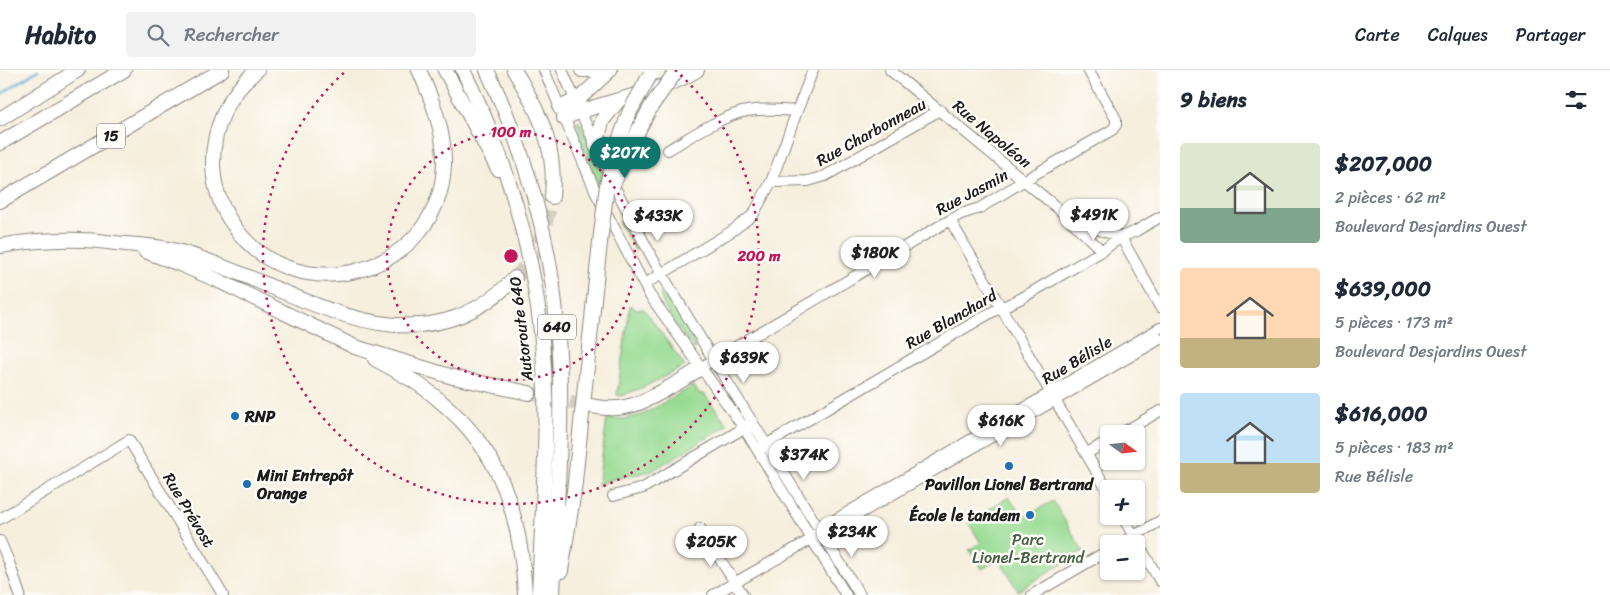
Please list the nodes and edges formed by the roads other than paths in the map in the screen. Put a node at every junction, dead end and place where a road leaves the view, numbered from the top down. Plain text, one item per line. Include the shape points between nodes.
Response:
1 (72, 70) edge
2 (78, 70) edge
3 (124, 70) edge
4 (222, 70) edge
5 (257, 70) edge
6 (419, 70) edge
7 (444, 70) edge
8 (463, 70) edge
9 (487, 70) edge
10 (514, 70) edge
11 (544, 70) edge
12 (562, 70) edge
13 (582, 70) edge
14 (596, 70) edge
15 (610, 70) edge
16 (677, 70) edge
17 (697, 70) edge
18 (813, 70) edge
19 (890, 70) edge
20 (1088, 70) edge
21 (652, 72) edge
22 (56, 83) junction
23 (618, 101) junction
24 (579, 106) junction
25 (940, 110) junction
26 (796, 111) junction
27 (562, 113) junction
28 (0, 119) edge
29 (0, 143) edge
30 (596, 146) junction
31 (668, 150) dead end
32 (1025, 180) junction
33 (771, 182) junction
34 (552, 197) tunnel mouth
35 (605, 200) junction
36 (0, 201) edge
37 (516, 202) junction
38 (1160, 217) edge
39 (950, 220) junction
40 (1074, 222) junction
41 (1121, 237) junction
42 (123, 244) junction
43 (0, 246) edge
44 (1102, 251) junction
45 (662, 274) junction
46 (515, 278) tunnel mouth
47 (645, 284) junction
48 (1160, 307) edge
49 (1000, 308) junction
50 (1160, 328) edge
51 (1160, 339) edge
52 (355, 347) junction
53 (713, 359) junction
54 (700, 368) junction
55 (529, 393) tunnel mouth
56 (1052, 398) junction
57 (591, 406) tunnel mouth
58 (1160, 411) edge
59 (753, 422) junction
60 (1136, 425) edge
61 (744, 428) junction
62 (767, 444) junction
63 (1100, 445) edge
64 (757, 450) junction
65 (1086, 454) junction
66 (1101, 480) edge
67 (614, 496) dead end
68 (0, 519) edge
69 (1160, 520) edge
70 (700, 528) dead end
71 (821, 533) junction
72 (1136, 535) edge
73 (812, 539) junction
74 (0, 542) edge
75 (1100, 555) edge
76 (1145, 555) edge
77 (1160, 581) edge
78 (735, 582) junction
79 (20, 595) edge
80 (223, 595) edge
81 (525, 595) edge
82 (539, 595) edge
83 (553, 595) edge
84 (558, 595) edge
85 (713, 595) edge
86 (743, 595) edge
87 (846, 595) edge
88 (860, 595) edge
89 (1032, 595) edge

1 - 22 highway
2 - 22 highway
3 - 29 highway
4 - 36 highway, 15
5 - 6 highway via 233,96 218,128 213,165 221,203 240,235 260,254 293,270 329,275 358,271 391,256 417,234 435,205 444,173 443,146 434,108
7 - 37 highway
8 - 37 highway, Autoroute 640 / 640 via 492,135
9 - 83 highway, Autoroute 640 / 640 via 512,128 530,182 548,256 555,305 560,410
10 - 34 highway via 535,107 547,138 553,173
11 - 27 street
12 - 24 street
13 - 14 highway
15 - 24 highway
16 - 35 highway, bridge via 652,105
17 - 23 highway via 669,85
18 - 26 street
19 - 25 street, Rue Napoléon
20 - 32 street, Rue Jasmin via 1116,118 1116,125
21 - 35 highway, bridge via 630,111 617,146
22 - 28 highway
23 - 24 highway
23 - 30 highway via 602,121
24 - 27 highway
24 - 30 street
25 - 32 street, Rue Napoléon
25 - 33 street, Rue Charbonneau via 825,176 808,181
26 - 31 street via 743,112 719,120
26 - 33 street
27 - 47 street via 597,195
30 - 45 street
32 - 39 street, Rue Jasmin via 980,208
32 - 40 street, Rue Napoléon
33 - 45 street via 753,214 732,231
35 - 84 highway, bridge via 574,491
37 - 82 highway, Autoroute 640 / 640 via 533,279 544,362 545,434
38 - 41 street, Rue Blanchard
39 - 49 street
39 - 53 street, Rue Jasmin
40 - 41 street, Rue Napoléon
40 - 44 street, Rue Napoléon
41 - 44 street, Rue Blanchard
41 - 48 street
42 - 43 highway via 70,240
42 - 46 highway via 182,252 346,315 398,326 434,324 466,314 490,301
42 - 52 highway via 199,272
44 - 49 street, Rue Blanchard
45 - 47 street
45 - 53 street
47 - 54 street
49 - 56 street
49 - 62 street, Rue Blanchard
50 - 56 street, Rue Bélisle
51 - 56 street, Rue Bélisle
52 - 55 highway via 454,377
52 - 81 highway via 439,399 463,422 486,452 505,486 516,520
53 - 54 street, Rue Jasmin
53 - 59 street
54 - 57 highway via 639,404 618,409
54 - 61 street
56 - 65 street
56 - 71 street, Rue Bélisle via 825,526
58 - 60 street
59 - 61 street
59 - 62 street
61 - 64 street
61 - 67 street via 643,488
62 - 64 street, Rue Blanchard
62 - 71 street
63 - 65 street
64 - 73 street
65 - 66 street
68 - 80 street, Rue Prévost via 129,440
69 - 72 street
70 - 78 street
71 - 73 street, Rue Bélisle
71 - 88 street
73 - 78 street, Rue Bélisle
73 - 87 street
74 - 79 street
75 - 89 street
76 - 77 street
78 - 85 street, Rue Bélisle
78 - 86 street

